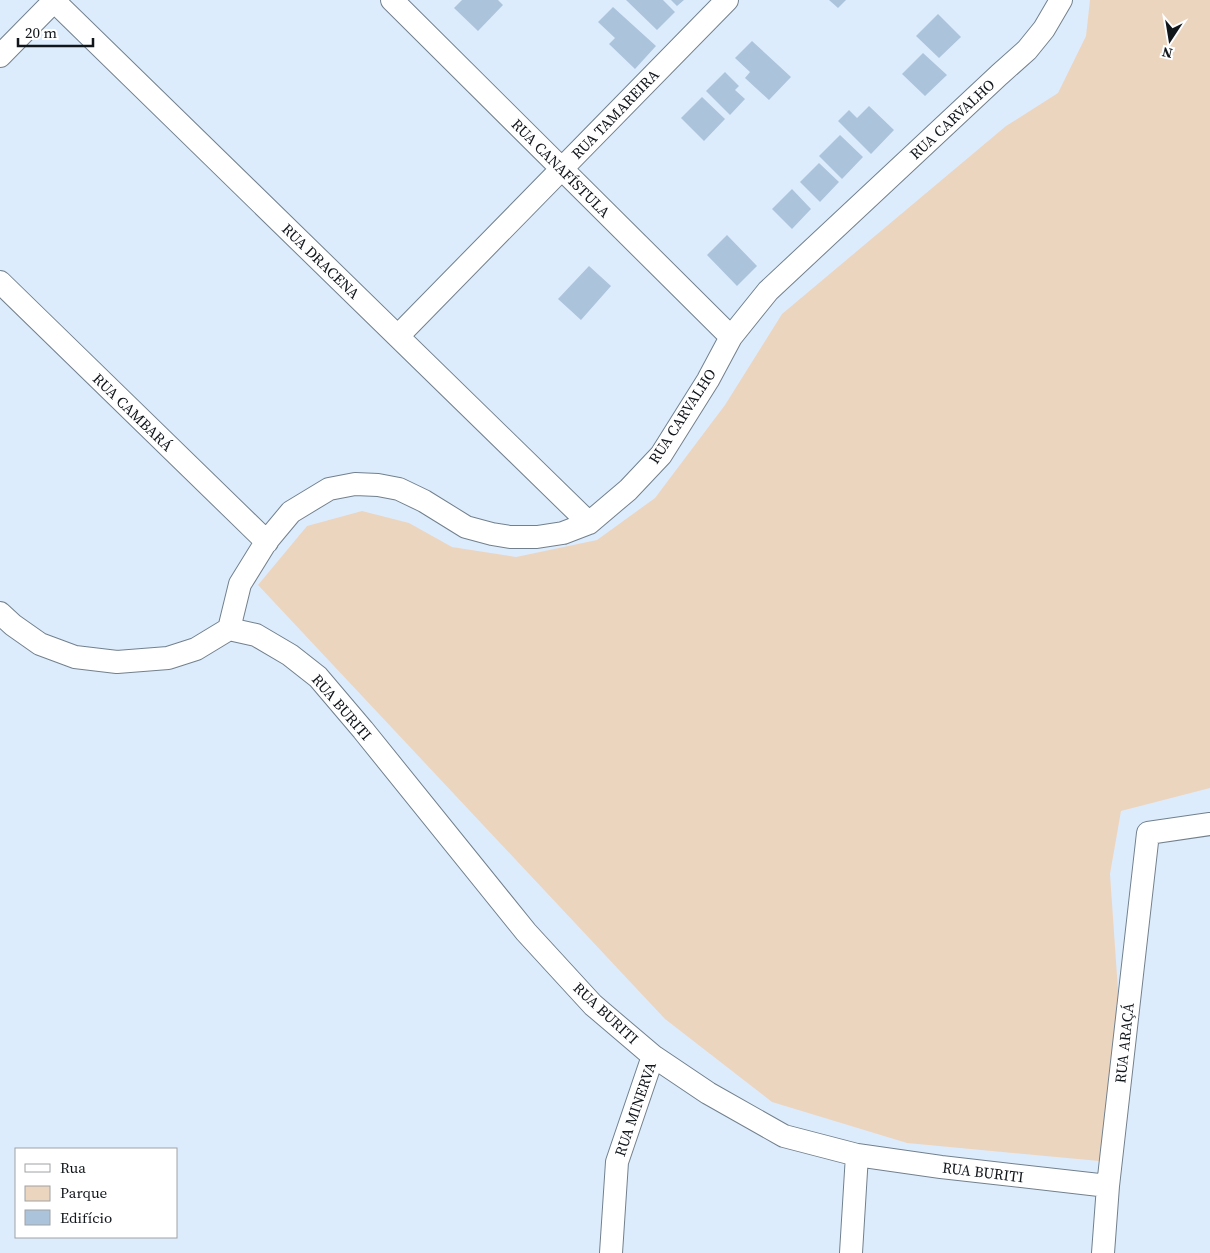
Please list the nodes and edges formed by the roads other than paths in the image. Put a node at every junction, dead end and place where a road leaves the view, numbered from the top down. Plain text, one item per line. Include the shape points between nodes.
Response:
1 (54, 0) edge
2 (727, 0) edge
3 (1061, 0) edge
4 (394, 1) edge
5 (0, 56) edge
6 (562, 168) junction
7 (0, 282) edge
8 (398, 336) junction
9 (731, 337) junction
10 (589, 523) junction
11 (266, 542) junction
12 (0, 613) edge
13 (229, 629) junction
14 (1210, 824) edge
15 (654, 1056) junction
16 (856, 1155) junction
17 (1108, 1186) junction
18 (611, 1253) edge
19 (851, 1253) edge
20 (1103, 1253) edge

1 - 5 street
1 - 8 street, RUA DRACENA
2 - 6 street, RUA TAMAREIRA
3 - 9 street, RUA CARVALHO via 1027,50 768,291
4 - 6 street, RUA CANAFÍSTULA
6 - 8 street, RUA TAMAREIRA
6 - 9 street, RUA CANAFÍSTULA
7 - 11 street, RUA CAMBARÁ
8 - 10 street, RUA DRACENA
9 - 10 street, RUA CARVALHO via 661,455 628,490
10 - 11 street, RUA CARVALHO via 563,533 537,537 501,536 466,527 399,489 355,484 329,489 291,512
11 - 13 street, RUA CARVALHO via 240,584
12 - 13 street via 40,644 75,657 117,662 168,658 196,649
13 - 15 street, RUA BURITI via 256,635 290,654 318,677 526,932 593,1005
14 - 17 street, RUA ARAÇÁ via 1148,833
15 - 16 street, RUA BURITI via 708,1093 784,1136
15 - 18 street, RUA MINERVA via 616,1162
16 - 17 street, RUA BURITI
16 - 19 street
17 - 20 street, RUA ARAÇÁ

